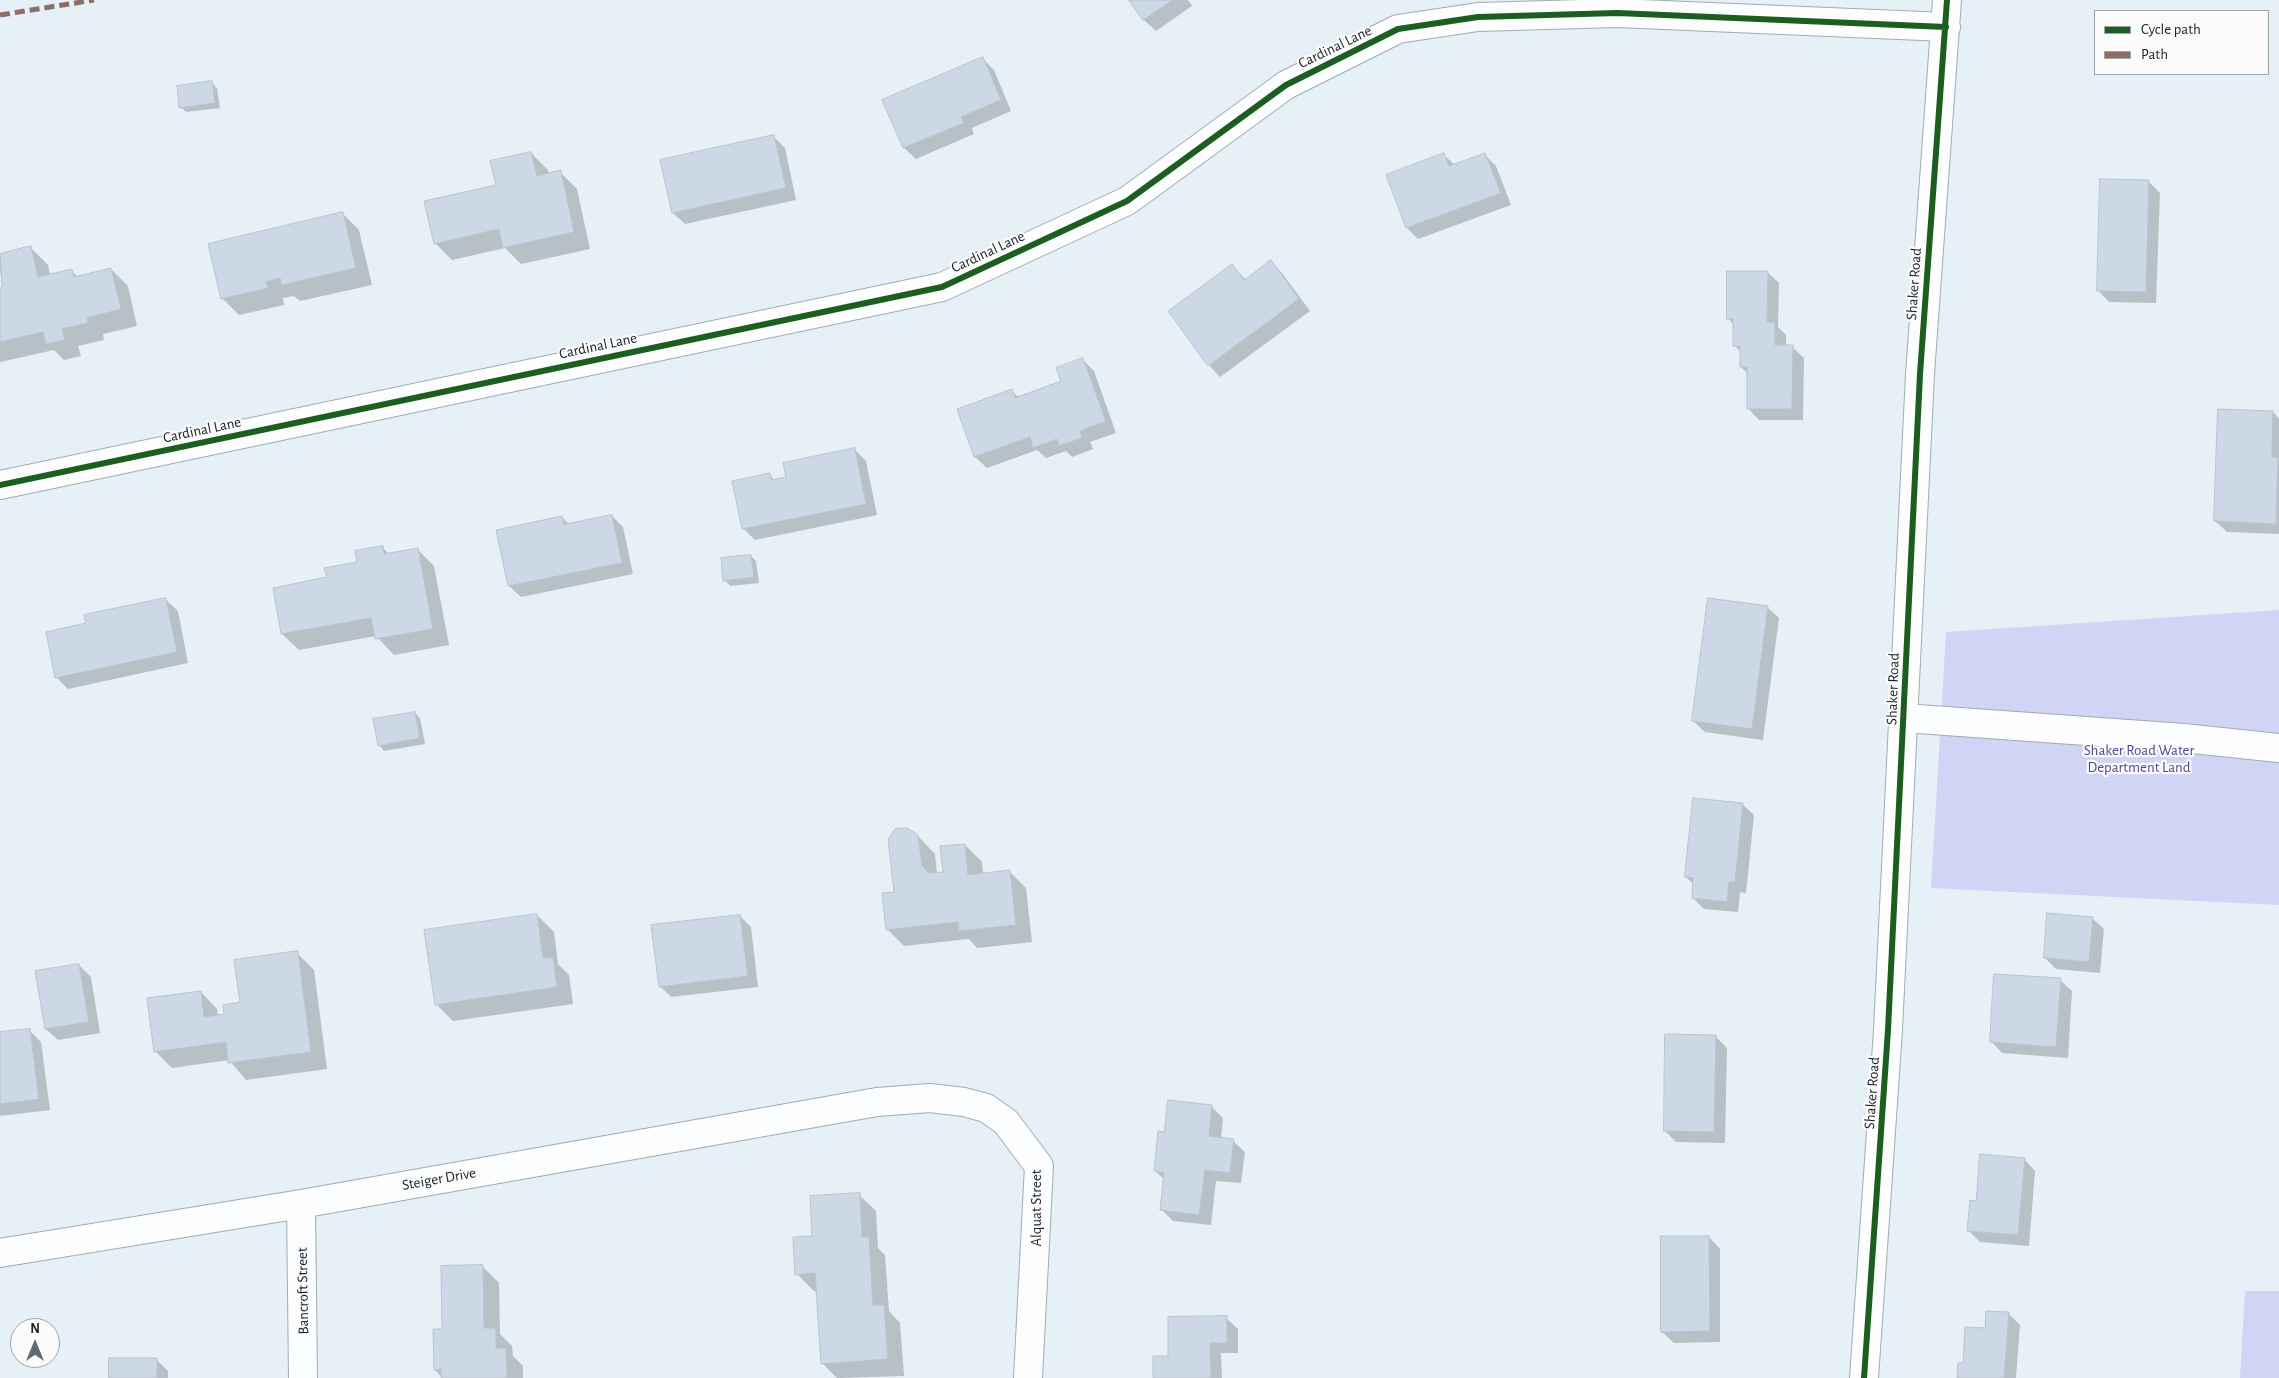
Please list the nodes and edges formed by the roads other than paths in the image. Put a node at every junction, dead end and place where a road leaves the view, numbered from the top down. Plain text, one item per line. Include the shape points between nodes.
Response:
1 (1947, 0) edge
2 (1946, 27) junction
3 (0, 485) edge
4 (1904, 718) junction
5 (2279, 748) edge
6 (877, 1102) joint
7 (301, 1204) junction
8 (0, 1253) edge
9 (304, 1378) edge
10 (1028, 1378) edge
11 (1864, 1378) edge

1 - 2 street, Shaker Road
2 - 3 street, Cardinal Lane via 1618,13 1478,17 1398,29 1286,85 1128,201 942,286
2 - 4 street, Shaker Road via 1920,384
4 - 5 street
4 - 11 street, Shaker Road via 1888,1040
6 - 7 street, Steiger Drive
6 - 10 street, Alquat Street via 930,1098 986,1108 1006,1122 1039,1166
7 - 8 street, Steiger Drive
7 - 9 street, Bancroft Street

